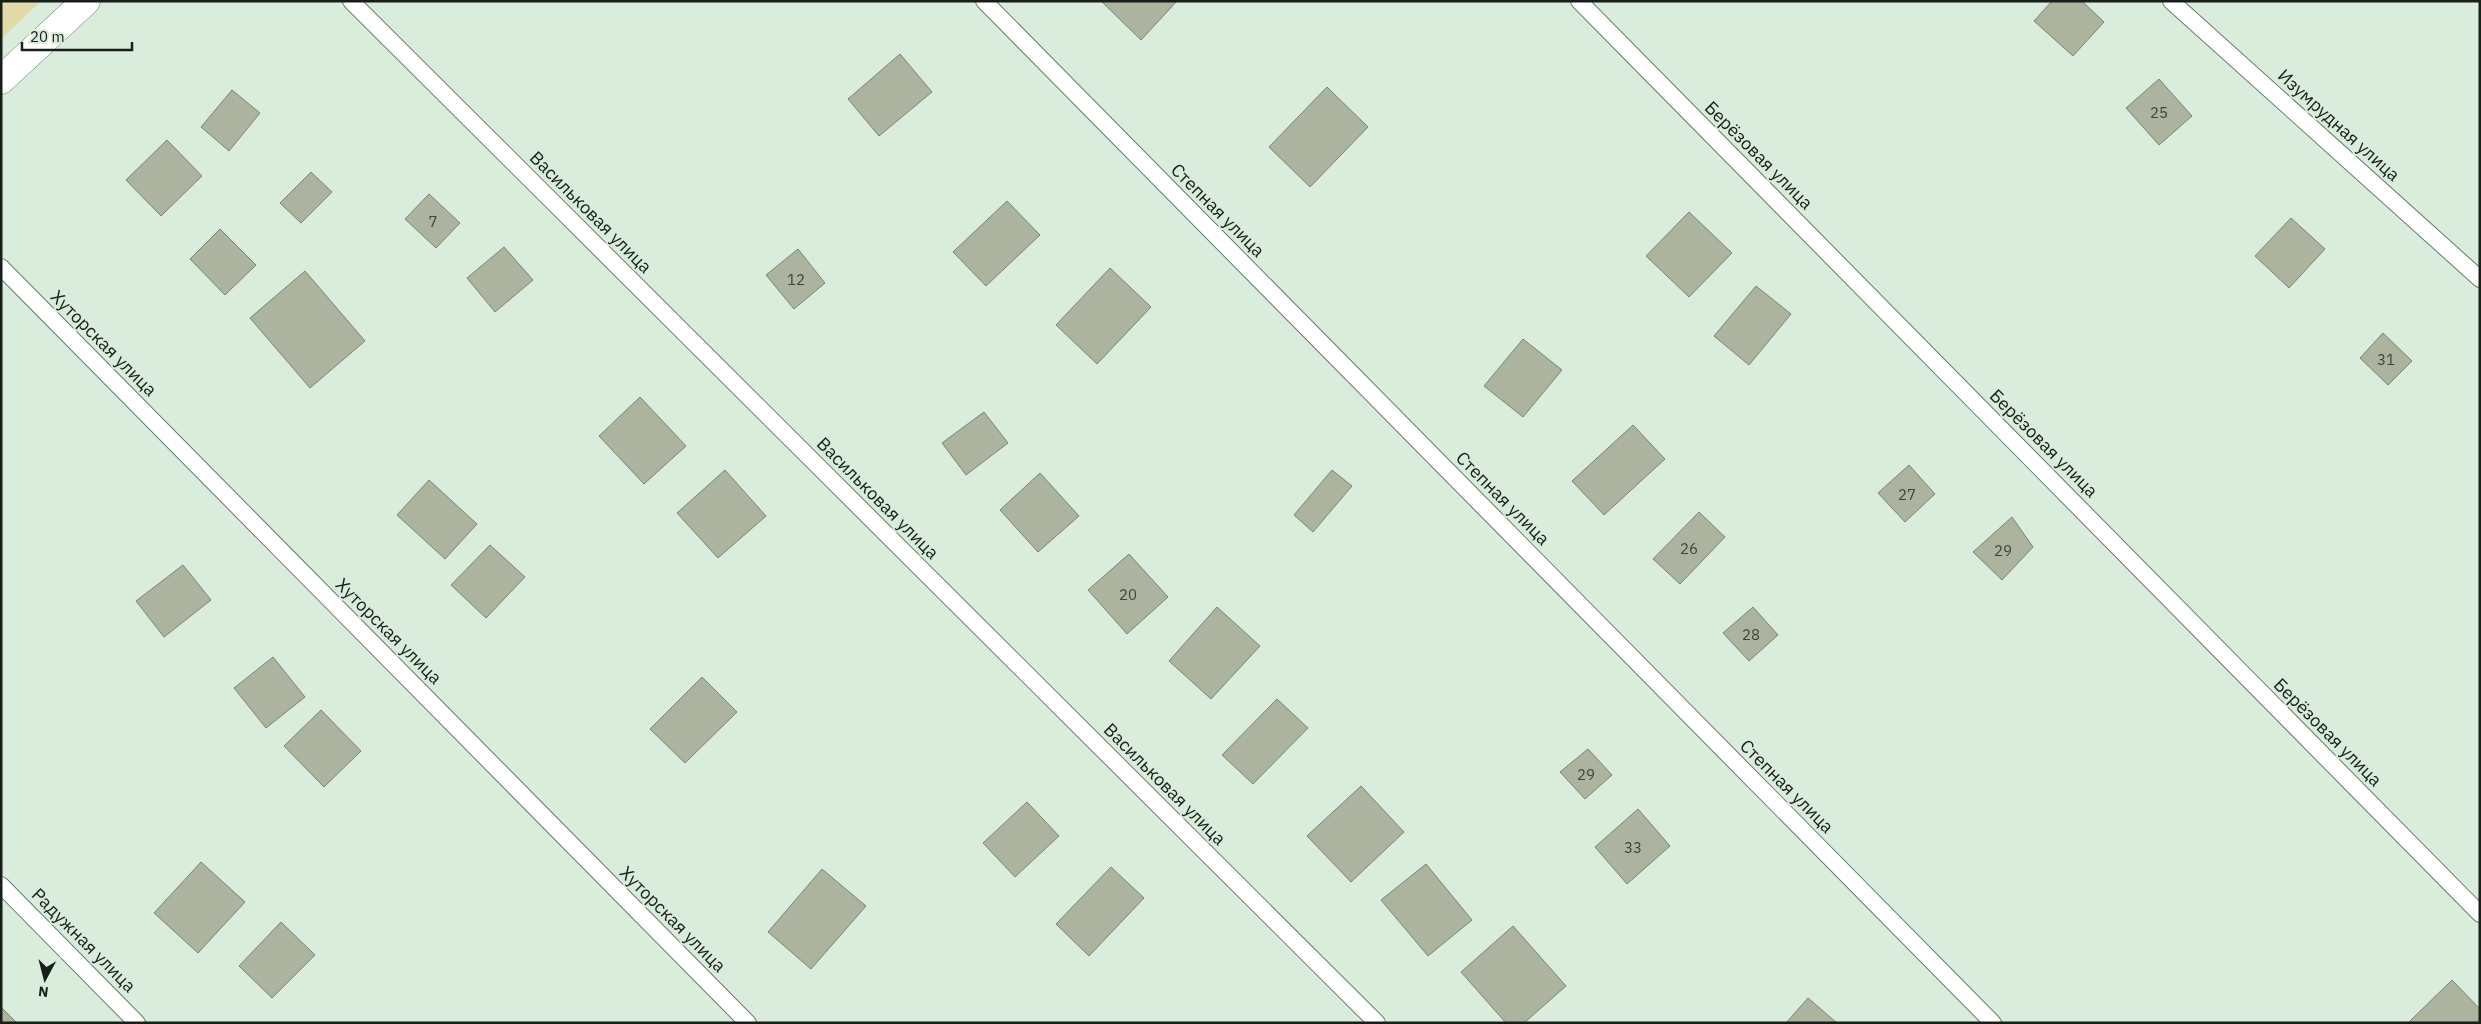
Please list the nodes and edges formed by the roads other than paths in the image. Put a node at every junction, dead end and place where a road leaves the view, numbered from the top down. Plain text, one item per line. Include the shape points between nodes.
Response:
1 (86, 1) edge
2 (351, 1) edge
3 (984, 1) edge
4 (1579, 1) edge
5 (2171, 1) edge
6 (1, 80) edge
7 (1, 267) edge
8 (2480, 279) edge
9 (1, 885) edge
10 (2480, 914) edge
11 (137, 1023) edge
12 (748, 1023) edge
13 (1377, 1023) edge
14 (1993, 1023) edge

1 - 6 street
2 - 13 lane, Васильковая улица
3 - 14 lane, Степная улица
4 - 10 lane, Берёзовая улица
5 - 8 lane, Изумрудная улица
7 - 12 lane, Хуторская улица
9 - 11 lane, Радужная улица

